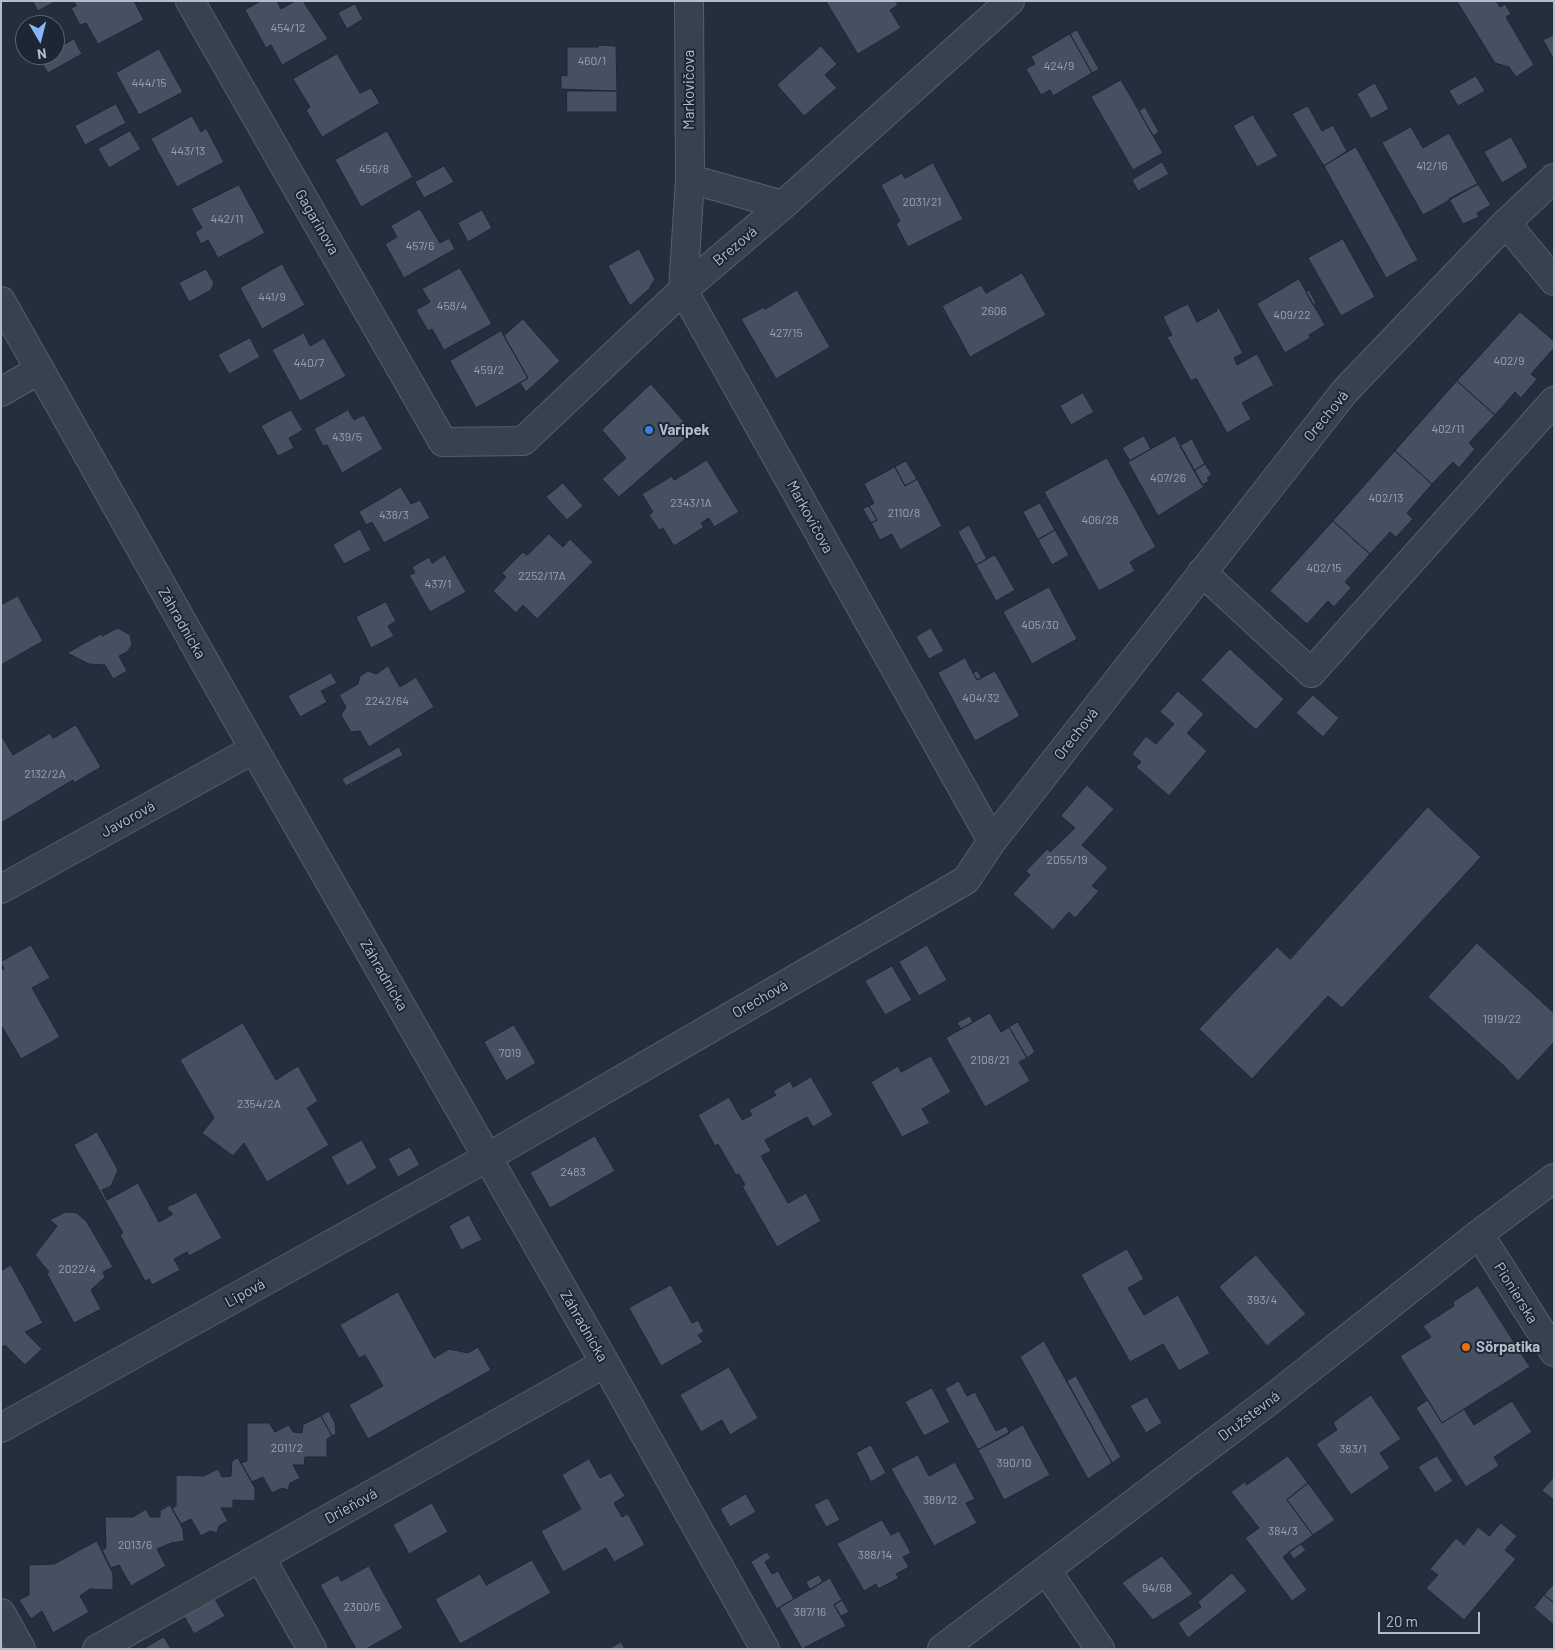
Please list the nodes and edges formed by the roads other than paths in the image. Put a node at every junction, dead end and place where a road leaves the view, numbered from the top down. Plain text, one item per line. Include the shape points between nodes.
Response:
1 (190, 1) edge
2 (688, 1) edge
3 (1010, 1) edge
4 (1554, 178) edge
5 (690, 179) junction
6 (783, 206) junction
7 (1506, 223) junction
8 (1554, 281) edge
9 (683, 290) junction
10 (1, 301) edge
11 (39, 370) junction
12 (1, 392) edge
13 (1554, 402) edge
14 (443, 442) joint
15 (1202, 572) junction
16 (254, 749) junction
17 (992, 841) junction
18 (1, 889) edge
19 (488, 1157) junction
20 (1554, 1178) edge
21 (1479, 1234) junction
22 (1554, 1352) edge
23 (605, 1363) junction
24 (1, 1428) edge
25 (260, 1557) junction
26 (1046, 1570) junction
27 (1, 1613) edge
28 (21, 1649) edge
29 (97, 1649) edge
30 (312, 1649) edge
31 (765, 1649) edge
32 (942, 1649) edge
33 (1100, 1649) edge

1 - 14 street, Gagarinova
2 - 5 street, Markovičova
3 - 6 street, Brezová
4 - 7 street, Orechová
5 - 6 street
5 - 9 street, Markovičova
6 - 9 street, Brezová
7 - 8 street
7 - 15 street, Orechová via 1345,391
9 - 14 street, Brezová via 523,441
9 - 17 street, Markovičova
10 - 11 street, Záhradnícka
11 - 12 street
11 - 16 street, Záhradnícka
13 - 15 street via 1312,673
15 - 17 street, Orechová
16 - 18 street, Javorová
16 - 19 street, Záhradnícka
17 - 19 street, Orechová via 966,880
19 - 23 street, Záhradnícka
19 - 24 street, Lipová
20 - 21 street, Družstevná
21 - 22 street, Pionierska
21 - 26 street, Družstevná via 1270,1400
23 - 25 street, Drieňová
23 - 31 street, Záhradnícka
25 - 29 street, Drieňová
25 - 30 street
26 - 32 street, Družstevná
26 - 33 street
27 - 28 street

